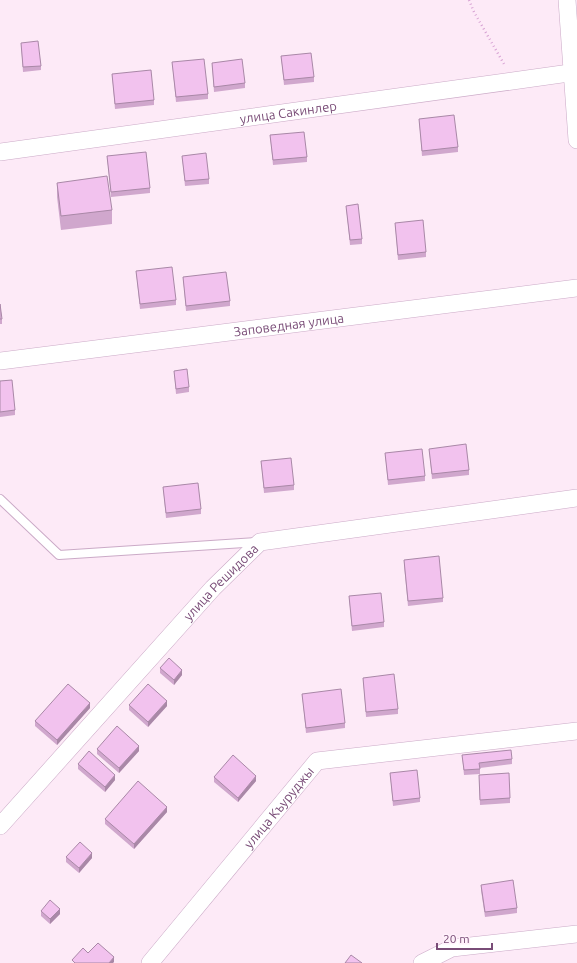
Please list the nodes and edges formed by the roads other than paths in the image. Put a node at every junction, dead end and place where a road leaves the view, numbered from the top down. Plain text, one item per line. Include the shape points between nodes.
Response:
1 (566, 0) edge
2 (574, 72) edge
3 (577, 140) edge
4 (0, 152) edge
5 (577, 288) edge
6 (0, 361) edge
7 (577, 498) edge
8 (0, 499) edge
9 (260, 542) junction
10 (577, 731) edge
11 (0, 826) edge
12 (577, 934) edge
13 (150, 963) edge
14 (422, 963) edge

1 - 2 street
2 - 3 street
2 - 4 street, улица Сакинлер
5 - 6 street, Заповедная улица
7 - 9 street, улица Решидова
8 - 9 lane via 59,555
9 - 11 street, улица Решидова via 213,588
10 - 13 street, улица Къуруджы via 317,760
12 - 14 street via 452,948

